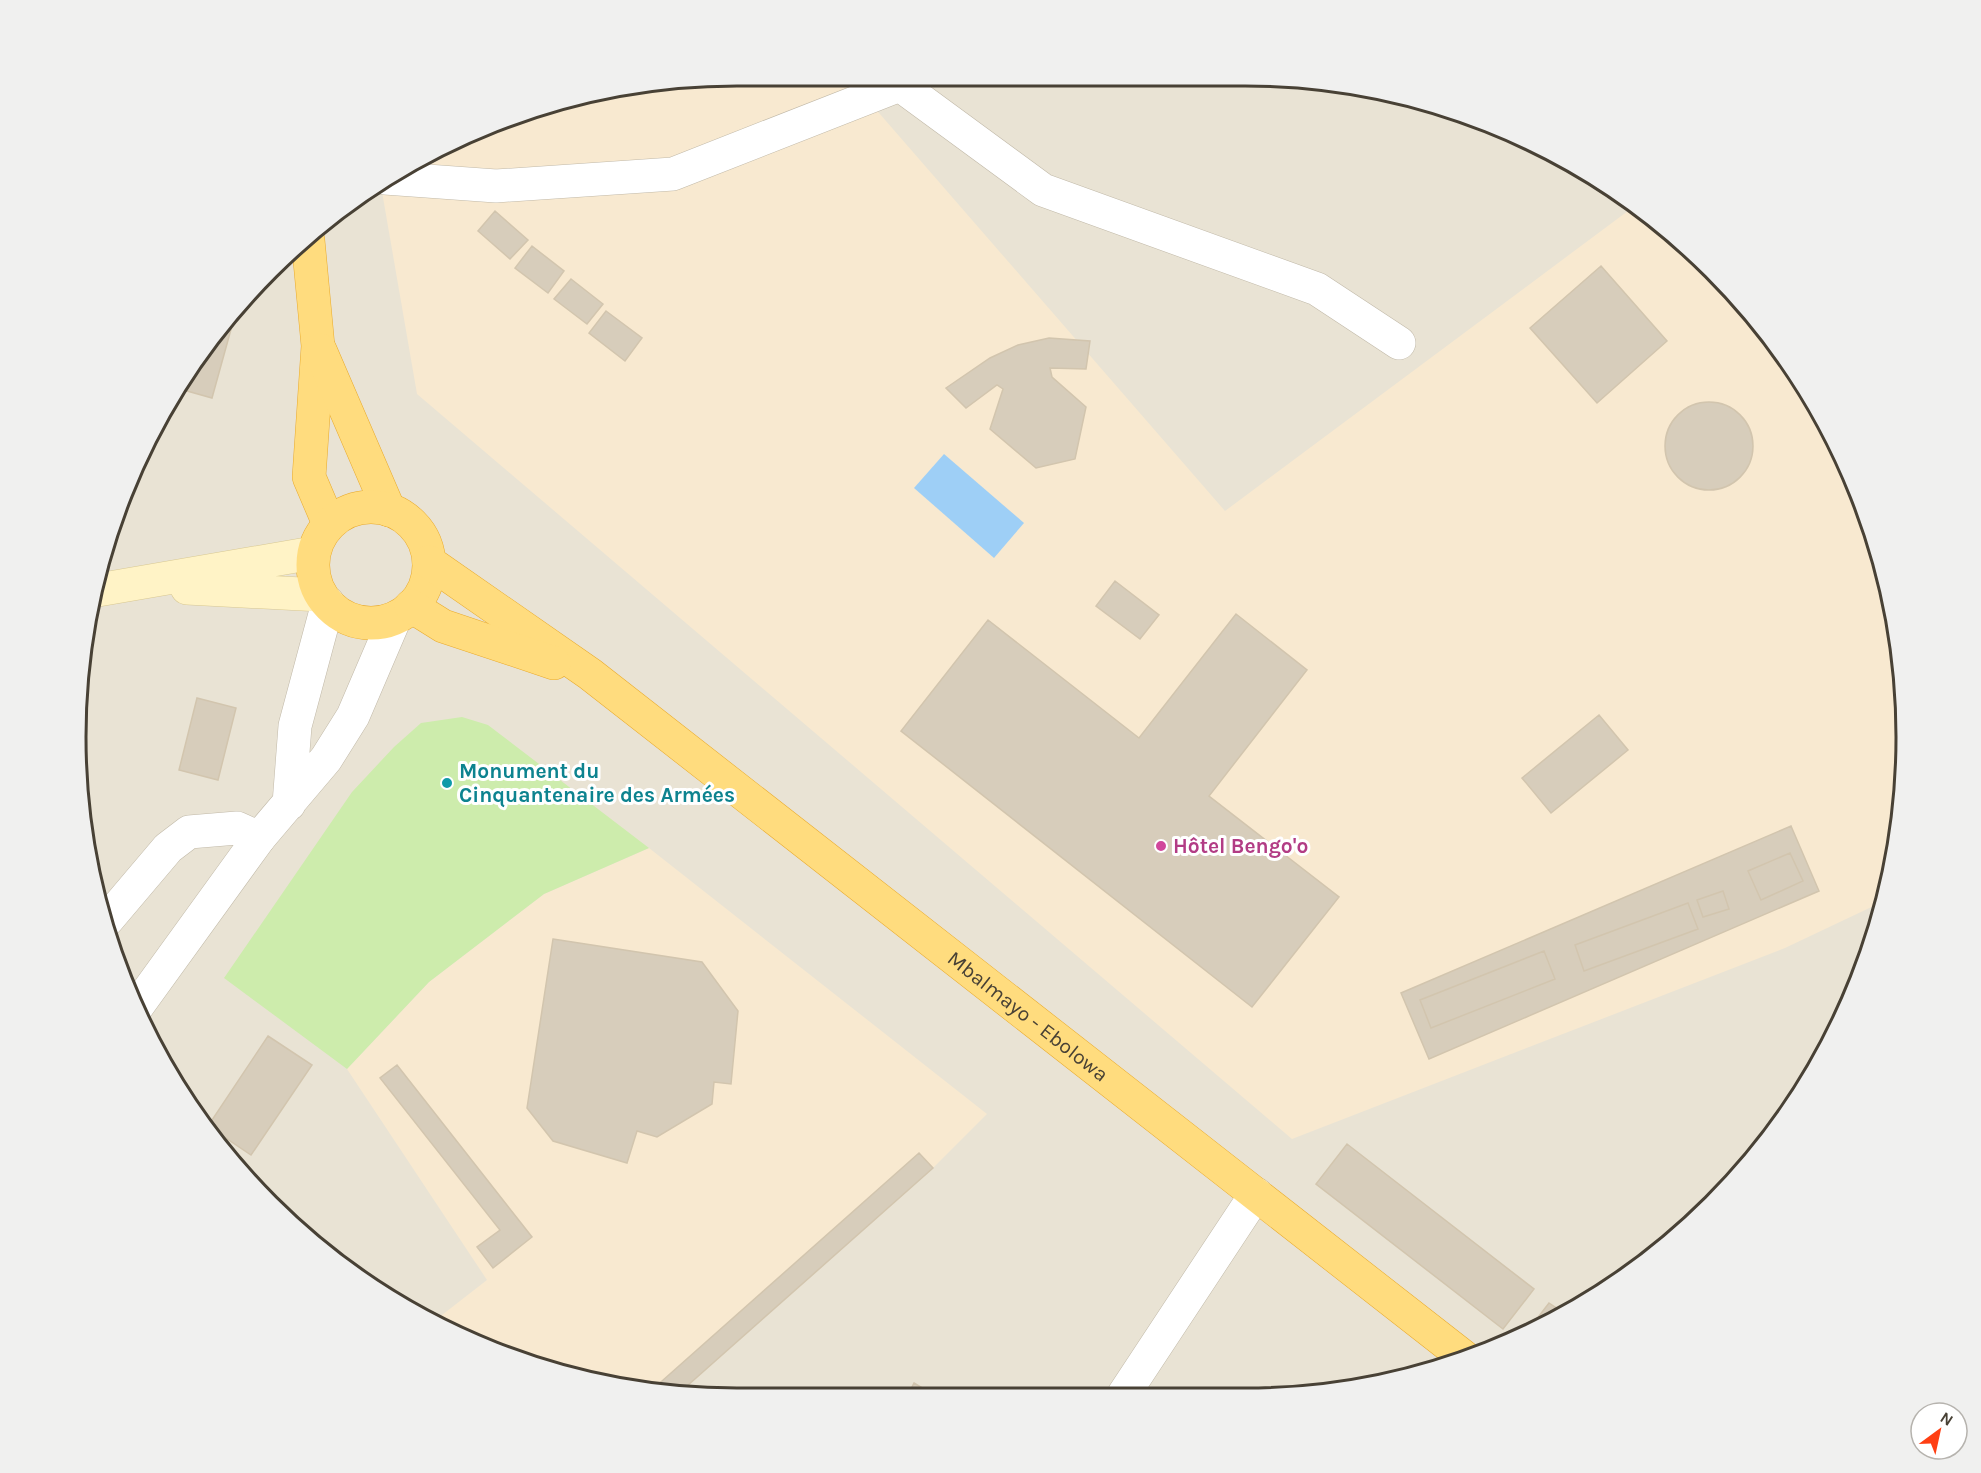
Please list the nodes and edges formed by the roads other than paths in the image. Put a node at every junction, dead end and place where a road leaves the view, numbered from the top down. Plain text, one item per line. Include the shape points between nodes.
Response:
1 (897, 86) edge
2 (901, 86) edge
3 (401, 179) edge
4 (309, 246) edge
5 (1400, 343) dead end
6 (318, 346) junction
7 (389, 510) junction
8 (329, 524) junction
9 (313, 553) junction
10 (429, 562) junction
11 (129, 585) junction
12 (103, 589) edge
13 (324, 599) junction
14 (403, 612) junction
15 (590, 674) junction
16 (289, 804) junction
17 (259, 838) junction
18 (111, 915) edge
19 (142, 1000) edge
20 (1256, 1194) junction
21 (1457, 1352) edge
22 (1128, 1388) edge

1 - 3 street via 673,174 496,186
2 - 5 street via 1043,190 1317,289
4 - 6 highway
6 - 7 highway
6 - 8 highway via 309,477
7 - 8 highway via 357,508
7 - 10 highway via 412,525 426,548
8 - 9 highway
9 - 11 main road
9 - 13 highway via 312,567
10 - 14 highway via 424,586
10 - 15 highway, Mbalmayo - Ebolowa
11 - 12 main road
11 - 13 main road
13 - 14 highway via 356,621 373,623
13 - 16 street via 295,726
14 - 15 highway, Mbalmayo - Ebolowa
14 - 16 street via 352,716 326,759
15 - 20 highway, Mbalmayo - Ebolowa
16 - 17 street
17 - 18 street via 237,828 189,832 168,848
17 - 19 street
20 - 21 highway, Mbalmayo - Ebolowa
20 - 22 street

